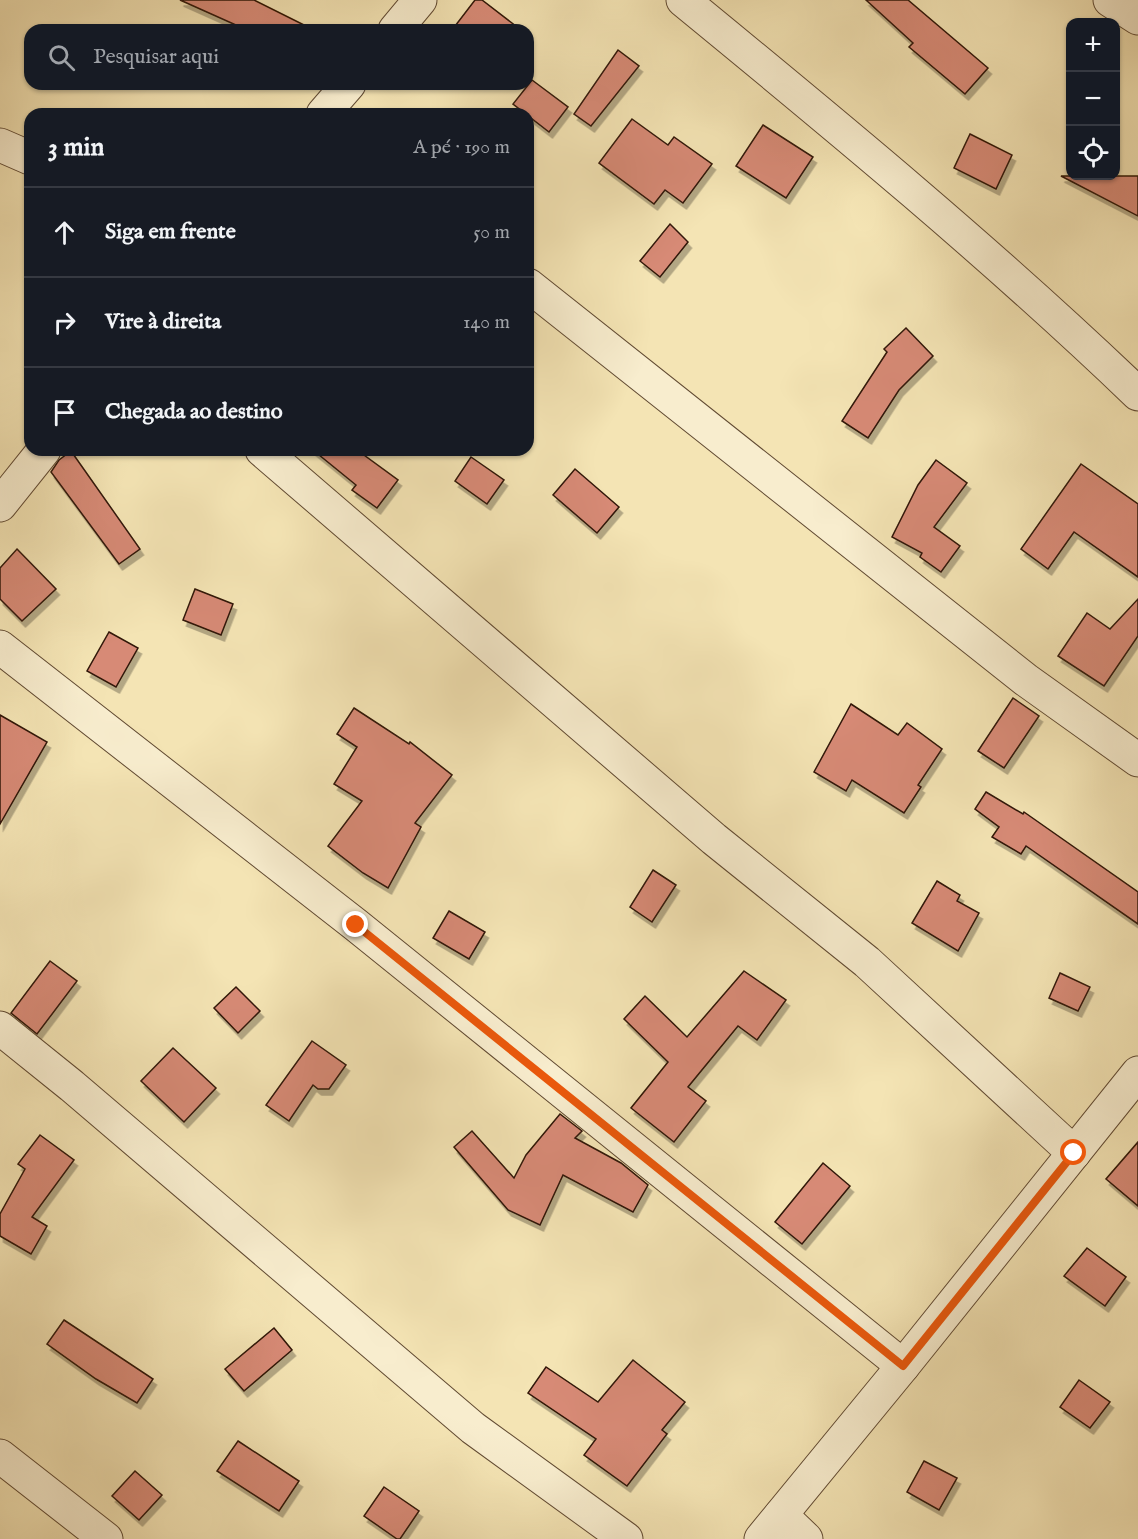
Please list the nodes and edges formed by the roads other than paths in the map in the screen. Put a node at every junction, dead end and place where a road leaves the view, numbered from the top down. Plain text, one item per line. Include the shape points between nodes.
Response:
1 (420, 0) edge
2 (683, 0) edge
3 (1110, 0) edge
4 (1138, 18) edge
5 (400, 24) edge
6 (344, 90) edge
7 (329, 108) edge
8 (0, 145) edge
9 (24, 155) edge
10 (534, 290) edge
11 (1138, 394) edge
12 (39, 456) edge
13 (269, 456) edge
14 (0, 505) edge
15 (0, 647) edge
16 (1138, 760) edge
17 (0, 1028) edge
18 (1138, 1072) edge
19 (1074, 1153) junction
20 (903, 1366) junction
21 (0, 1456) edge
22 (771, 1527) edge
23 (106, 1539) edge
24 (626, 1539) edge
25 (806, 1539) edge

1 - 5 street
2 - 11 street via 881,162
3 - 4 street
6 - 7 street
8 - 9 street
10 - 16 street via 1026,680
12 - 14 street
13 - 19 street via 714,839 867,962
15 - 20 street via 356,925
17 - 24 street via 473,1428
18 - 19 street
19 - 20 street
20 - 22 street
21 - 23 street
22 - 25 street

